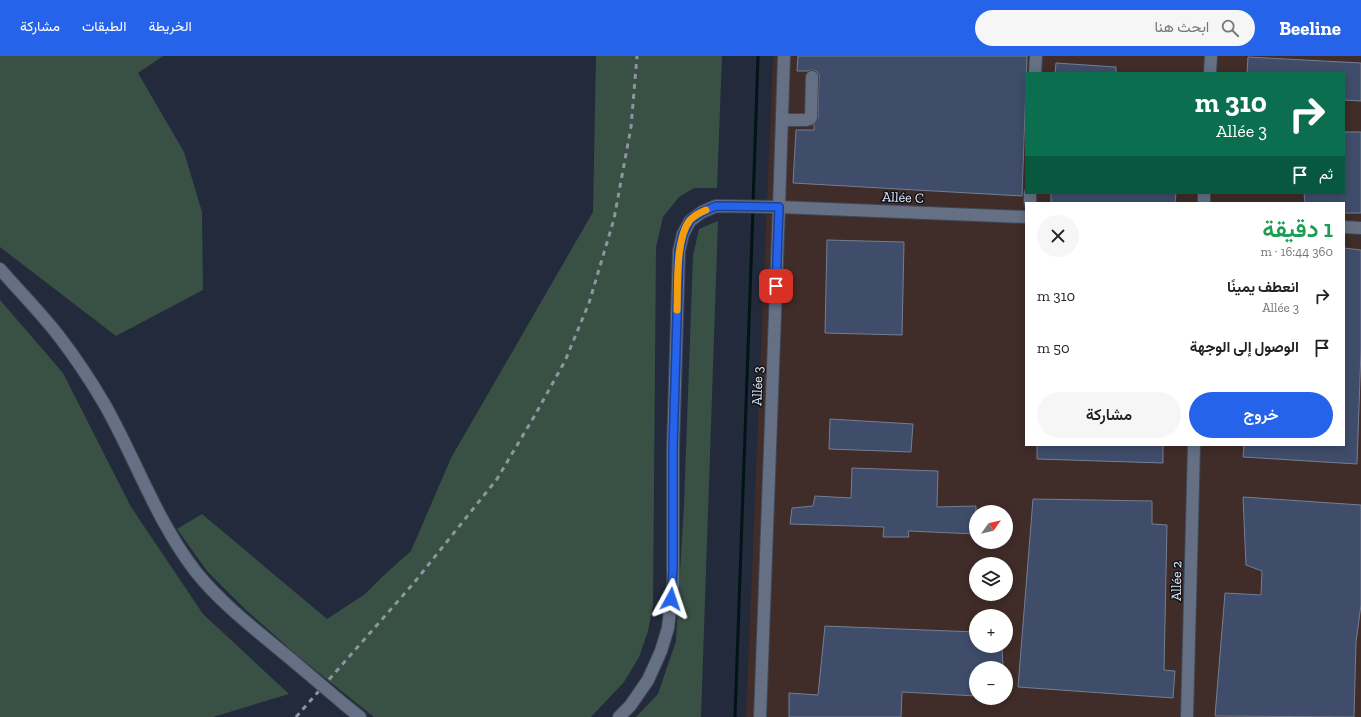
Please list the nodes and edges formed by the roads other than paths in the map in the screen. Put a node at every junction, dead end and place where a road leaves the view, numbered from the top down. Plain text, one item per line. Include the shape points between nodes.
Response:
1 (784, 56) edge
2 (1036, 56) edge
3 (1211, 56) edge
4 (1035, 72) edge
5 (1210, 72) edge
6 (812, 77) dead end
7 (782, 120) junction
8 (775, 207) junction
9 (1025, 217) edge
10 (1345, 227) edge
11 (1361, 228) edge
12 (0, 269) edge
13 (1194, 446) edge
14 (360, 717) edge
15 (620, 717) edge
16 (760, 717) edge
17 (1187, 717) edge

1 - 7 street, Allée 3
2 - 4 street
3 - 5 street
6 - 7 street via 810,119
7 - 8 street, Allée 3
8 - 9 street, Allée C
8 - 15 street, Allée C via 716,206 690,220 683,234 679,251 673,449 673,584 668,628 648,680
8 - 16 street, Allée 3
10 - 11 street
12 - 14 street, bridge via 58,334 85,372 160,515 196,572 224,602
13 - 17 street, Allée 2

